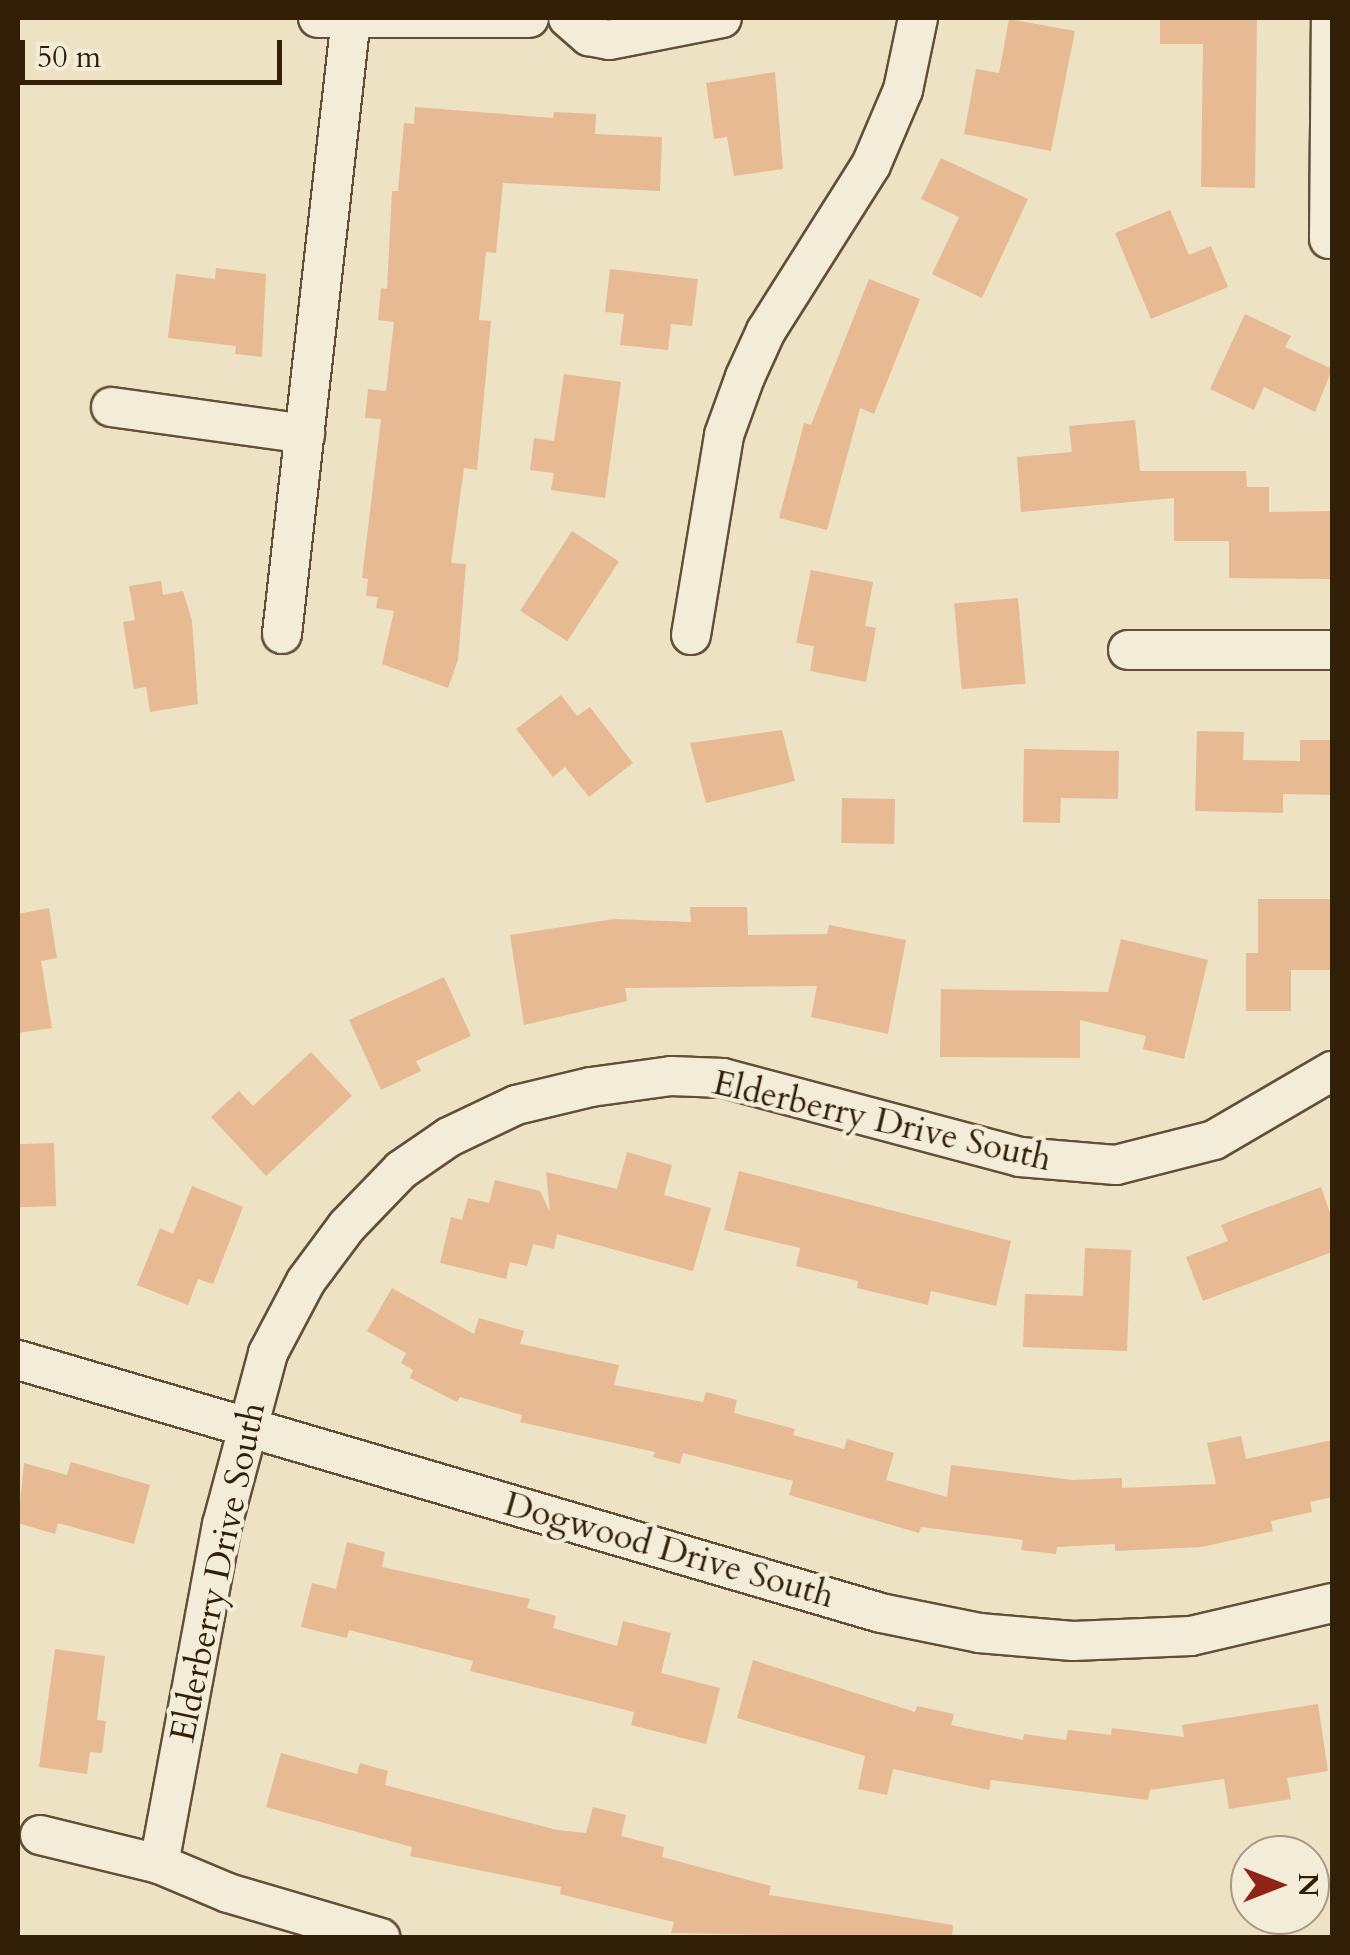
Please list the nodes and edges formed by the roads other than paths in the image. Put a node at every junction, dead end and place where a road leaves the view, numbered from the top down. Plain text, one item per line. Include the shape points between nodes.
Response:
1 (528, 18) edge
2 (568, 18) edge
3 (722, 18) edge
4 (918, 18) edge
5 (1331, 18) edge
6 (340, 19) edge
7 (1330, 239) dead end
8 (111, 407) dead end
9 (305, 434) junction
10 (282, 634) dead end
11 (691, 635) dead end
12 (1128, 650) dead end
13 (1332, 650) edge
14 (1332, 1071) edge
15 (18, 1360) edge
16 (246, 1424) junction
17 (1332, 1603) edge
18 (40, 1835) dead end
19 (158, 1864) junction
20 (381, 1938) edge

1 - 6 street
2 - 3 street via 589,36 609,40
4 - 11 street via 903,90 871,165 766,330 745,377 724,435
5 - 7 street
6 - 9 street
8 - 9 street
9 - 10 street
12 - 13 street
14 - 16 street, Elderberry Drive South via 1214,1140 1116,1165 1020,1157 723,1078 670,1076 516,1105 449,1136 401,1170 347,1226 306,1281 268,1352
15 - 16 street, Dogwood Drive South
16 - 17 street, Dogwood Drive South via 881,1613 979,1632 1074,1641 1191,1636
16 - 19 street, Elderberry Drive South
18 - 19 street
19 - 20 street via 228,1893

